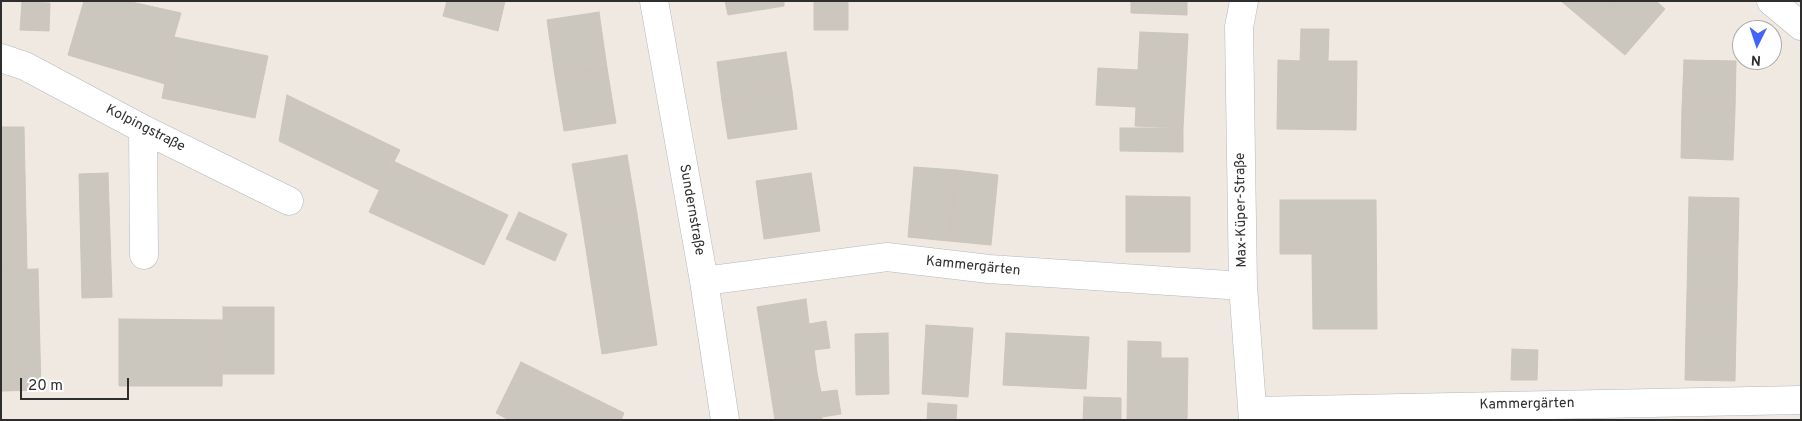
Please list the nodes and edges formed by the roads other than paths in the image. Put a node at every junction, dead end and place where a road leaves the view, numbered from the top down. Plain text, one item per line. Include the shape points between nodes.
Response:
1 (654, 1) edge
2 (1244, 1) edge
3 (1771, 1) edge
4 (1801, 26) edge
5 (1, 58) edge
6 (143, 129) junction
7 (289, 201) dead end
8 (144, 255) dead end
9 (704, 280) junction
10 (1244, 286) junction
11 (1801, 400) edge
12 (1253, 415) edge
13 (725, 420) edge

1 - 9 street, Sundernstraße
2 - 10 street, Max-Küper-Straße via 1239,27
3 - 4 street
5 - 6 street, Kolpingstraße via 24,66
6 - 7 street, Kolpingstraße
6 - 8 street
9 - 10 street, Kammergärten via 887,258 989,270
9 - 13 street, Sundernstraße
10 - 12 street, Max-Küper-Straße
11 - 12 street, Kammergärten

